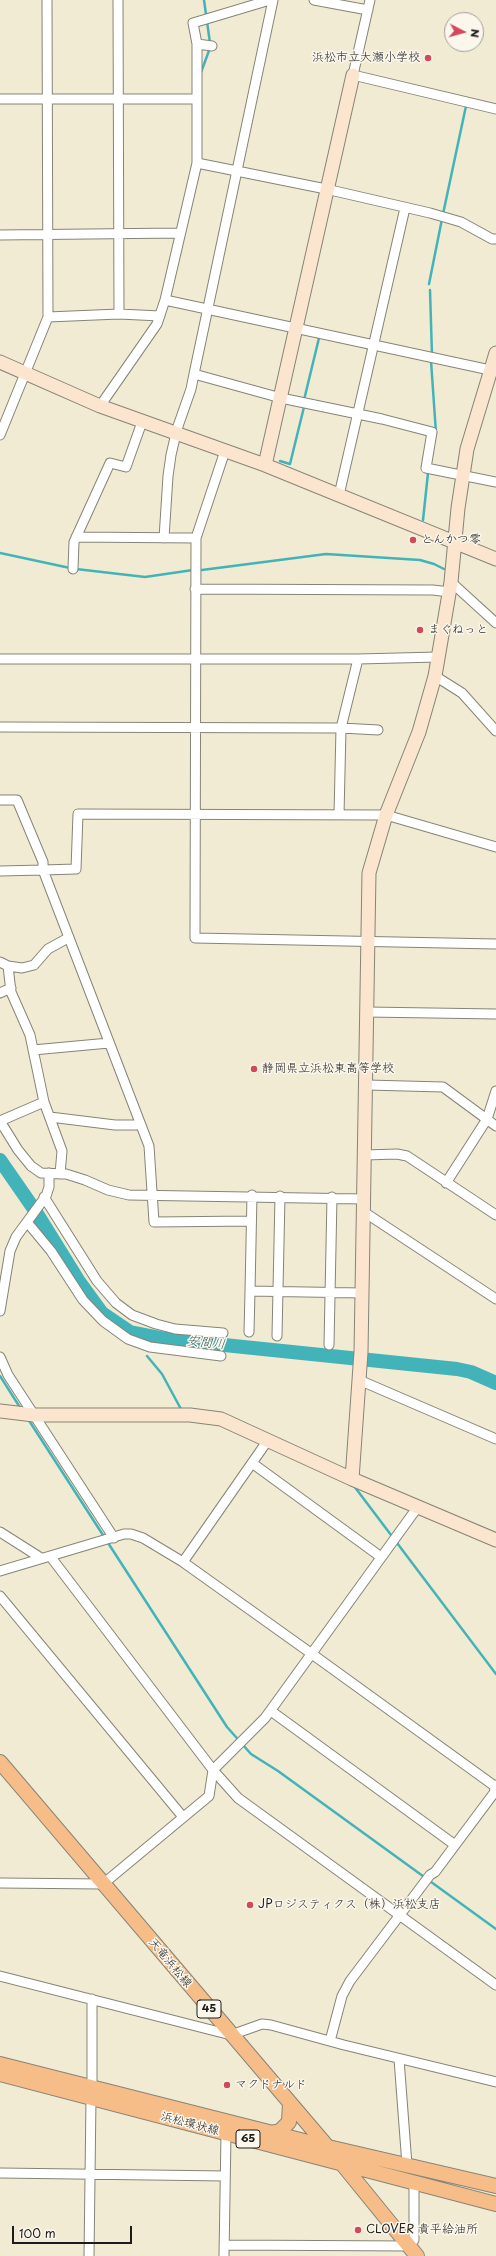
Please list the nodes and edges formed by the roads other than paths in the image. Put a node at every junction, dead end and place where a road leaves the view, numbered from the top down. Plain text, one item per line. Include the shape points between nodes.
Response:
1 (47, 0) edge
2 (118, 0) edge
3 (272, 0) edge
4 (314, 0) edge
5 (370, 0) edge
6 (368, 10) junction
7 (197, 44) junction
8 (210, 46) dead end
9 (353, 75) junction
10 (196, 98) junction
11 (0, 99) edge
12 (46, 99) junction
13 (119, 99) junction
14 (496, 110) edge
15 (197, 163) junction
16 (237, 172) junction
17 (326, 189) junction
18 (405, 208) junction
19 (179, 233) junction
20 (0, 235) edge
21 (48, 235) junction
22 (119, 235) junction
23 (496, 239) edge
24 (165, 300) junction
25 (206, 309) junction
26 (119, 314) junction
27 (160, 316) junction
28 (48, 317) junction
29 (296, 328) junction
30 (374, 346) junction
31 (496, 353) edge
32 (0, 362) edge
33 (492, 373) edge
34 (194, 374) junction
35 (26, 375) junction
36 (281, 398) junction
37 (100, 406) junction
38 (357, 415) junction
39 (142, 422) junction
40 (177, 434) junction
41 (0, 435) edge
42 (225, 450) junction
43 (264, 465) junction
44 (463, 476) junction
45 (496, 482) edge
46 (339, 496) junction
47 (76, 537) junction
48 (164, 538) junction
49 (196, 538) junction
50 (454, 543) junction
51 (496, 559) edge
52 (73, 569) dead end
53 (450, 587) junction
54 (195, 589) junction
55 (496, 622) edge
56 (438, 657) junction
57 (195, 658) junction
58 (0, 659) edge
59 (358, 659) junction
60 (435, 676) junction
61 (0, 727) edge
62 (195, 728) junction
63 (341, 728) junction
64 (378, 730) dead end
65 (496, 731) edge
66 (0, 800) edge
67 (195, 815) junction
68 (339, 815) junction
69 (386, 816) junction
70 (496, 847) edge
71 (43, 870) junction
72 (0, 871) edge
73 (68, 938) junction
74 (369, 942) junction
75 (496, 944) edge
76 (4, 964) edge
77 (11, 988) junction
78 (0, 992) edge
79 (367, 1012) junction
80 (496, 1014) edge
81 (109, 1043) junction
82 (33, 1050) junction
83 (367, 1085) junction
84 (496, 1091) edge
85 (44, 1102) junction
86 (50, 1117) junction
87 (487, 1119) junction
88 (0, 1121) edge
89 (141, 1125) junction
90 (496, 1126) edge
91 (365, 1155) junction
92 (49, 1174) junction
93 (60, 1174) junction
94 (446, 1183) junction
95 (153, 1194) junction
96 (252, 1195) junction
97 (280, 1196) junction
98 (332, 1197) junction
99 (44, 1198) junction
100 (364, 1199) junction
101 (364, 1212) junction
102 (496, 1215) edge
103 (251, 1221) junction
104 (28, 1222) junction
105 (4, 1257) edge
106 (250, 1291) junction
107 (278, 1291) junction
108 (330, 1293) junction
109 (362, 1293) junction
110 (496, 1299) edge
111 (0, 1311) edge
112 (249, 1332) dead end
113 (223, 1333) dead end
114 (277, 1336) dead end
115 (329, 1345) dead end
116 (221, 1356) dead end
117 (0, 1358) edge
118 (360, 1375) junction
119 (0, 1411) edge
120 (28, 1414) junction
121 (496, 1439) edge
122 (268, 1440) junction
123 (252, 1463) junction
124 (352, 1479) junction
125 (417, 1508) junction
126 (0, 1532) edge
127 (112, 1538) junction
128 (496, 1540) edge
129 (46, 1557) junction
130 (381, 1557) junction
131 (183, 1562) junction
132 (0, 1571) edge
133 (0, 1596) edge
134 (312, 1654) junction
135 (270, 1711) junction
136 (0, 1762) edge
137 (213, 1770) junction
138 (496, 1786) edge
139 (183, 1817) junction
140 (455, 1846) junction
141 (0, 1883) edge
142 (103, 1884) junction
143 (400, 1916) junction
144 (0, 1976) edge
145 (496, 1984) edge
146 (92, 1999) junction
147 (231, 2035) junction
148 (330, 2041) junction
149 (399, 2059) junction
150 (0, 2064) edge
151 (0, 2074) edge
152 (496, 2082) edge
153 (92, 2092) junction
154 (290, 2103) junction
155 (226, 2133) junction
156 (270, 2133) junction
157 (328, 2147) junction
158 (343, 2165) junction
159 (407, 2165) junction
160 (0, 2173) edge
161 (89, 2175) junction
162 (225, 2176) junction
163 (414, 2184) junction
164 (496, 2186) edge
165 (496, 2204) edge
166 (224, 2245) junction
167 (412, 2251) edge
168 (89, 2256) edge
169 (224, 2256) edge

1 - 12 street
2 - 13 street
3 - 7 street via 193,23
3 - 16 street
4 - 6 street
5 - 6 street
6 - 9 street
7 - 8 street
7 - 10 street
9 - 14 street
9 - 17 street
10 - 13 street
10 - 15 street
11 - 12 street
12 - 13 street
12 - 21 street
13 - 22 street
15 - 16 street
15 - 19 street
16 - 17 street
16 - 25 street
17 - 18 street
17 - 29 street
18 - 23 street via 461,222
18 - 30 street
19 - 22 street
19 - 24 street
20 - 21 street
21 - 22 street
21 - 28 street
22 - 26 street
24 - 25 street
24 - 27 street
25 - 29 street
25 - 34 street
26 - 27 street
26 - 28 street
27 - 37 street via 136,356
28 - 35 street
29 - 30 street
29 - 36 street
30 - 33 street
30 - 38 street
31 - 33 street
32 - 35 street
33 - 44 street via 467,449
34 - 36 street
34 - 40 street
35 - 37 street
35 - 41 street
36 - 38 street
36 - 43 street
37 - 39 street
38 - 44 street via 432,432 426,468
38 - 46 street
39 - 40 street
39 - 47 street via 126,467 110,462
40 - 42 street
40 - 48 street via 168,476
42 - 43 street
42 - 49 street
43 - 46 street
44 - 45 street
44 - 50 street
46 - 50 street
47 - 48 street
47 - 52 street
48 - 49 street
49 - 54 street
50 - 51 street
50 - 53 street
53 - 54 street via 433,590
53 - 55 street
53 - 56 street
54 - 57 street
56 - 59 street
56 - 60 street
57 - 58 street
57 - 59 street
57 - 62 street
59 - 63 street
60 - 65 street via 462,693
60 - 69 street via 419,732
61 - 62 street
62 - 63 street
62 - 67 street
63 - 64 street
63 - 68 street
66 - 71 street via 17,800 43,862
67 - 68 street
67 - 71 street via 78,814 76,869
67 - 74 street via 195,938
68 - 69 street
69 - 70 street
69 - 74 street via 369,873
71 - 72 street
71 - 73 street
73 - 76 street via 48,950 34,965 22,968
73 - 81 street
74 - 75 street
74 - 79 street
76 - 77 street
77 - 78 street
77 - 82 street via 24,1018
79 - 80 street
79 - 83 street
81 - 82 street
81 - 89 street
82 - 85 street
83 - 87 street via 443,1087
83 - 91 street
84 - 87 street
85 - 86 street
85 - 88 street
86 - 89 street via 115,1125
86 - 93 street via 62,1151
87 - 90 street
87 - 94 street
88 - 92 street via 31,1166 41,1173
89 - 95 street via 150,1146
91 - 94 street via 407,1156
91 - 100 street
92 - 93 street
92 - 99 street via 49,1186
93 - 95 street via 85,1180 115,1192 129,1195
94 - 102 street
95 - 96 street
95 - 103 street via 154,1222
96 - 97 street
96 - 103 street
97 - 98 street
97 - 107 street
98 - 100 street
98 - 108 street
99 - 104 street
99 - 113 street via 97,1281 121,1307 132,1315 175,1329
100 - 101 street
101 - 109 street
101 - 110 street
103 - 106 street
104 - 105 street
104 - 116 street via 51,1251 83,1300 103,1321 128,1339 150,1348
105 - 111 street
106 - 107 street
106 - 112 street
107 - 108 street
107 - 114 street
108 - 109 street
108 - 115 street
109 - 118 street
117 - 120 street
118 - 121 street
118 - 124 street
119 - 120 street
120 - 122 street via 184,1415 221,1419
120 - 127 street
122 - 123 street
122 - 124 street
123 - 130 street
123 - 131 street
124 - 125 street
125 - 128 street
125 - 130 street
126 - 129 street
127 - 129 street
127 - 131 street via 131,1534 144,1538
129 - 132 street
129 - 137 street
130 - 134 street
131 - 134 street
133 - 139 street
134 - 135 street
134 - 138 street
135 - 137 street
135 - 140 street
136 - 142 main road, 天竜浜松線 / 45
137 - 139 street via 209,1796
137 - 143 street via 238,1798
138 - 140 street via 494,1793
139 - 142 street
140 - 143 street
141 - 142 street
142 - 147 main road, 天竜浜松線 / 45
143 - 145 street
143 - 148 street via 350,1981 342,1996
144 - 146 street
146 - 147 street
146 - 153 street
147 - 148 street via 262,2024
147 - 154 main road, 天竜浜松線 / 45
148 - 149 street
149 - 152 street
149 - 159 street
150 - 153 main road, 浜松環状線 / 65
151 - 153 main road, 浜松環状線 / 65
153 - 155 main road, 浜松環状線 / 65
153 - 156 main road, 浜松環状線 / 65
153 - 161 street
154 - 156 main road via 289,2122 280,2131
154 - 157 main road, 天竜浜松線 / 45
155 - 158 main road, 浜松環状線 / 65
155 - 162 street
156 - 157 main road, 浜松環状線 / 65
157 - 158 main road, 天竜浜松線 / 45
157 - 159 main road, 浜松環状線 / 65
158 - 163 main road, 浜松環状線 / 65
158 - 167 main road, 天竜浜松線 / 45
159 - 164 main road, 浜松環状線 / 65
160 - 161 street
161 - 162 street
161 - 168 street
162 - 166 street
163 - 165 main road, 浜松環状線 / 65
163 - 167 street
166 - 167 street
166 - 169 street

